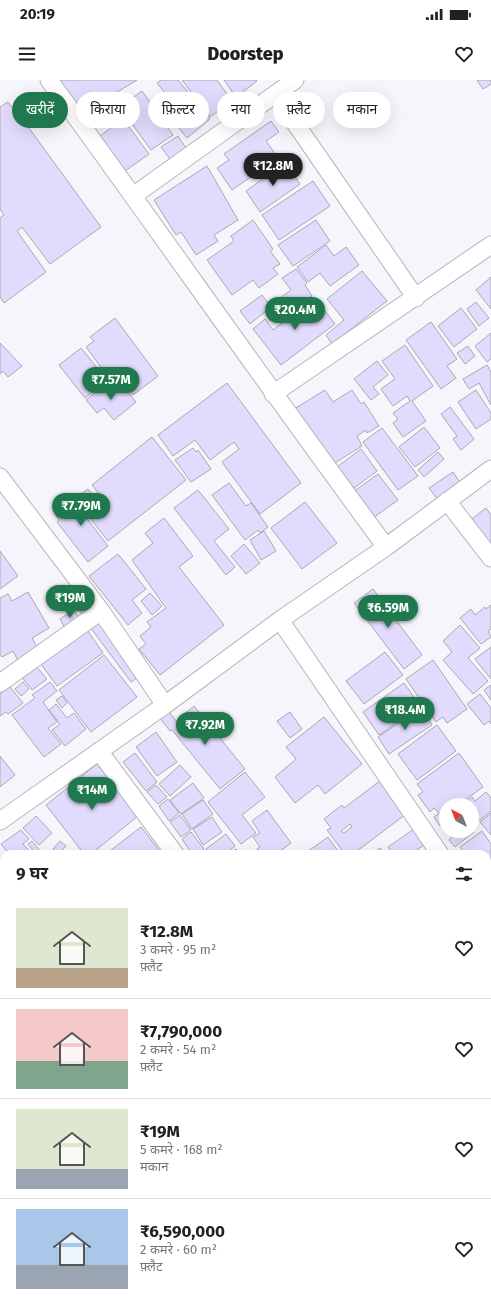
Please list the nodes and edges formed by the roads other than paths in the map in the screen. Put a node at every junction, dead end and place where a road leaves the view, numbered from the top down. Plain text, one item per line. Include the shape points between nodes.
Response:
1 (49, 80) edge
2 (295, 80) edge
3 (278, 92) edge
4 (273, 95) edge
5 (298, 128) edge
6 (133, 196) junction
7 (491, 245) edge
8 (416, 298) junction
9 (273, 394) junction
10 (491, 469) edge
11 (0, 479) edge
12 (447, 500) junction
13 (386, 547) junction
14 (491, 558) edge
15 (101, 611) junction
16 (280, 620) junction
17 (0, 683) edge
18 (165, 705) junction
19 (99, 751) junction
20 (0, 821) edge
21 (172, 850) edge
22 (437, 850) edge

1 - 6 street
2 - 3 street
4 - 6 street
5 - 8 street
6 - 9 street
7 - 8 street
8 - 9 street
9 - 13 street
10 - 12 street
11 - 15 street
12 - 13 street
12 - 14 street
13 - 16 street
15 - 17 street
15 - 18 street
16 - 18 street
16 - 22 street
18 - 19 street
19 - 20 street
19 - 21 street

